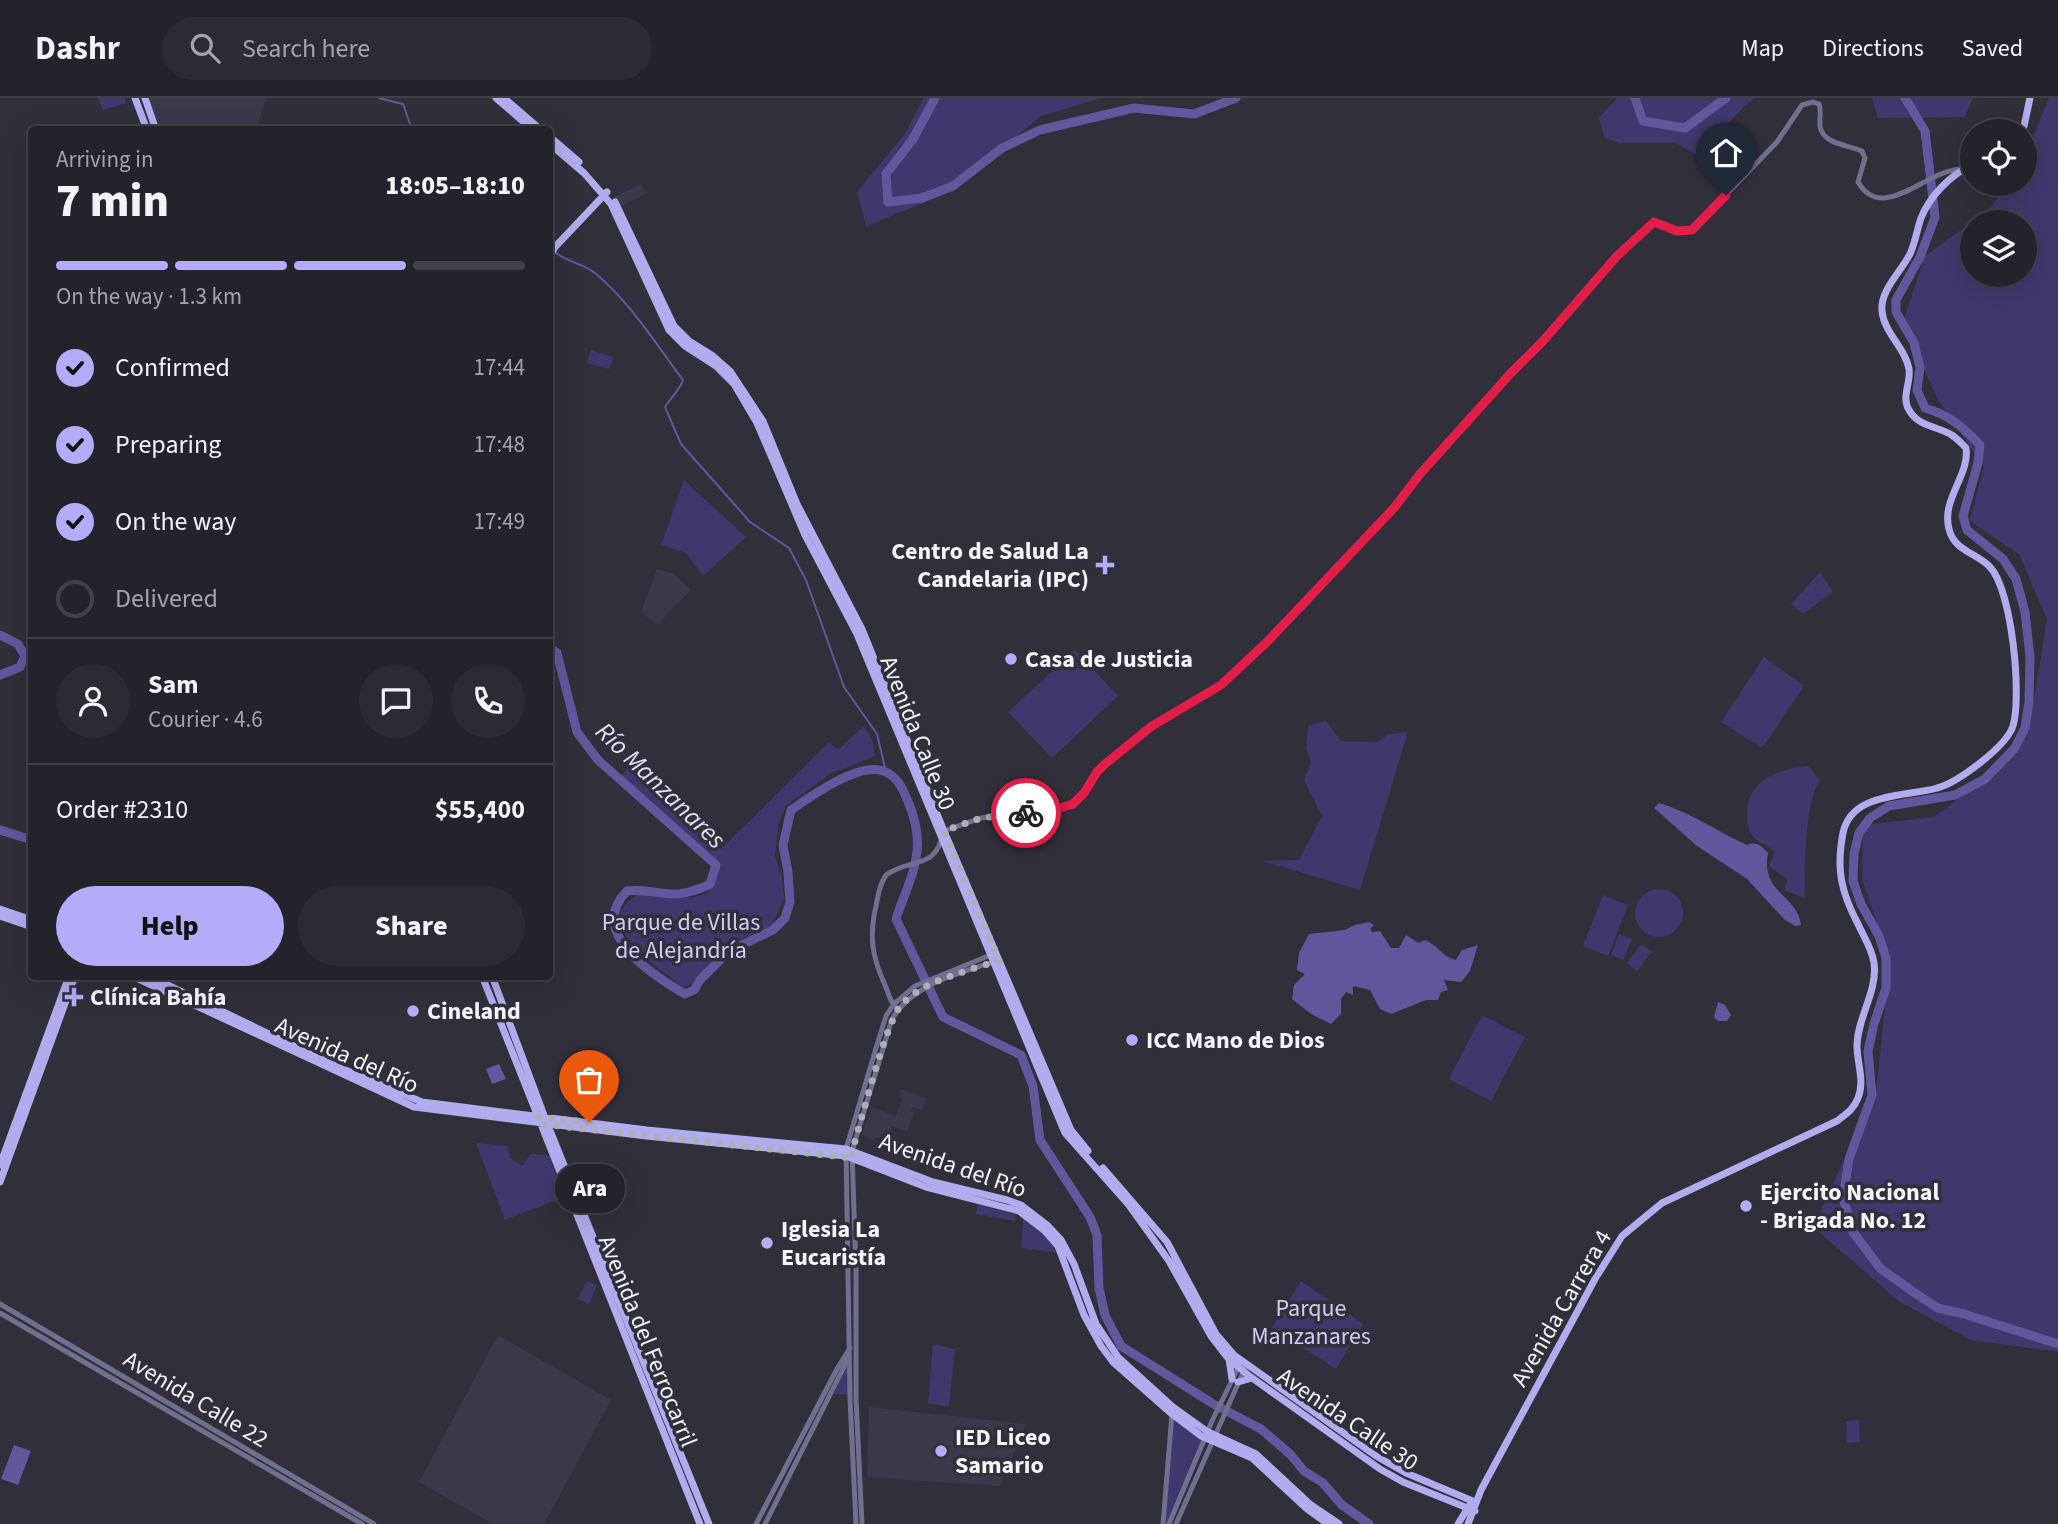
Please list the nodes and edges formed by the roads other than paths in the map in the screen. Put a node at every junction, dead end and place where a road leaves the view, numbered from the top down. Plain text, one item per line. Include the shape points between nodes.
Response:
1 (135, 98) edge
2 (145, 98) edge
3 (496, 98) edge
4 (504, 98) edge
5 (2031, 98) edge
6 (2027, 119) edge
7 (146, 126) edge
8 (155, 126) edge
9 (528, 126) edge
10 (536, 126) edge
11 (553, 140) edge
12 (553, 147) edge
13 (1960, 169) edge
14 (1960, 172) edge
15 (606, 193) junction
16 (553, 251) edge
17 (944, 831) junction
18 (942, 842) junction
19 (0, 909) edge
20 (0, 916) edge
21 (28, 919) edge
22 (28, 926) edge
23 (994, 958) junction
24 (68, 980) edge
25 (74, 980) edge
26 (140, 980) edge
27 (157, 980) edge
28 (484, 980) edge
29 (493, 980) edge
30 (895, 1007) junction
31 (543, 1121) junction
32 (562, 1127) junction
33 (555, 1142) junction
34 (849, 1153) junction
35 (0, 1165) edge
36 (0, 1182) edge
37 (0, 1304) edge
38 (0, 1313) edge
39 (852, 1346) junction
40 (850, 1357) junction
41 (1228, 1359) junction
42 (1242, 1366) junction
43 (1252, 1378) junction
44 (1235, 1380) junction
45 (1172, 1414) junction
46 (1210, 1437) junction
47 (1454, 1502) junction
48 (1466, 1507) junction
49 (1475, 1507) junction
50 (1460, 1521) edge
51 (362, 1524) edge
52 (374, 1524) edge
53 (700, 1524) edge
54 (709, 1524) edge
55 (756, 1524) edge
56 (765, 1524) edge
57 (856, 1524) edge
58 (862, 1524) edge
59 (1163, 1524) edge
60 (1169, 1524) edge
61 (1176, 1524) edge
62 (1328, 1524) edge
63 (1339, 1524) edge
64 (1468, 1524) edge

1 - 7 main road
2 - 8 main road
3 - 9 main road
4 - 10 main road
5 - 6 main road
11 - 15 main road, Avenida Calle 30
12 - 15 main road, Avenida Calle 30
13 - 17 street via 1948,170 1898,196 1875,198 1858,182 1865,158 1862,151 1826,138 1821,132 1819,104 1801,104 1777,142 1692,230 1677,231 1654,222 1617,256 1303,607 1221,685 1152,726 1105,764 1073,804 1044,813 981,818
14 - 49 main road, Avenida Carrera 4 via 1928,204 1910,254 1883,296 1881,307 1909,370 1908,409 1920,422 1951,435 1966,448 1965,464 1948,510 1949,531 1959,546 1984,561 1999,578 2017,689 2013,726 2000,747 1948,784 1870,802 1847,819 1840,882 1870,948 1874,971 1857,1039 1861,1088 1853,1108 1837,1121 1662,1203 1622,1236
15 - 16 main road
15 - 17 main road, Avenida Calle 30 via 615,202 674,326 730,371 763,421 797,503 862,629
15 - 18 main road, Avenida Calle 30 via 669,330 734,384 757,423 805,535 856,632
17 - 18 street
17 - 23 main road, Avenida Calle 30
18 - 23 main road, Avenida Calle 30
18 - 30 street via 924,861 886,875 877,898 871,942 875,963
19 - 21 main road
20 - 22 main road
23 - 30 street via 917,988
23 - 41 main road, Avenida Calle 30 via 1065,1133 1128,1204 1169,1261 1204,1326
23 - 42 main road, Avenida Calle 30 via 1071,1130 1167,1242 1216,1334
24 - 35 main road
25 - 36 main road
26 - 31 main road, Avenida del Río via 414,1107
27 - 31 main road, Avenida del Río via 414,1099
28 - 31 main road, Avenida del Ferrocarril
29 - 31 main road, Avenida del Ferrocarril
30 - 34 street
31 - 32 main road, Avenida del Río
31 - 33 main road, Avenida del Ferrocarril
31 - 34 main road, Avenida del Río
31 - 53 main road, Avenida del Ferrocarril
32 - 33 main road
32 - 34 main road, Avenida del Río
33 - 54 main road, Avenida del Ferrocarril
34 - 39 street
34 - 45 main road, Avenida del Río via 926,1187 1007,1206 1032,1220 1063,1255 1084,1315 1101,1346
34 - 46 main road, Avenida del Río via 933,1182 1007,1200 1033,1213 1068,1252 1090,1312 1118,1357
37 - 52 street, Avenida Calle 22
38 - 51 street, Avenida Calle 22
39 - 40 street
39 - 55 street
39 - 58 street
40 - 56 street
40 - 57 street
41 - 42 main road, Avenida Calle 30
41 - 44 main road
42 - 43 main road, Avenida Calle 30
42 - 44 street
42 - 49 main road, Avenida Calle 30 via 1376,1456
43 - 44 main road
43 - 47 main road, Avenida Calle 30 via 1380,1469
44 - 46 street
45 - 46 main road, Avenida del Río
45 - 59 street
46 - 60 street
46 - 61 street
46 - 62 main road, Avenida del Río via 1252,1458
46 - 63 main road, Avenida del Río via 1256,1454 1311,1505
47 - 48 main road, Avenida Calle 30
47 - 50 main road via 1460,1508
48 - 49 main road
48 - 50 main road
49 - 64 main road, Avenida Carrera 4

